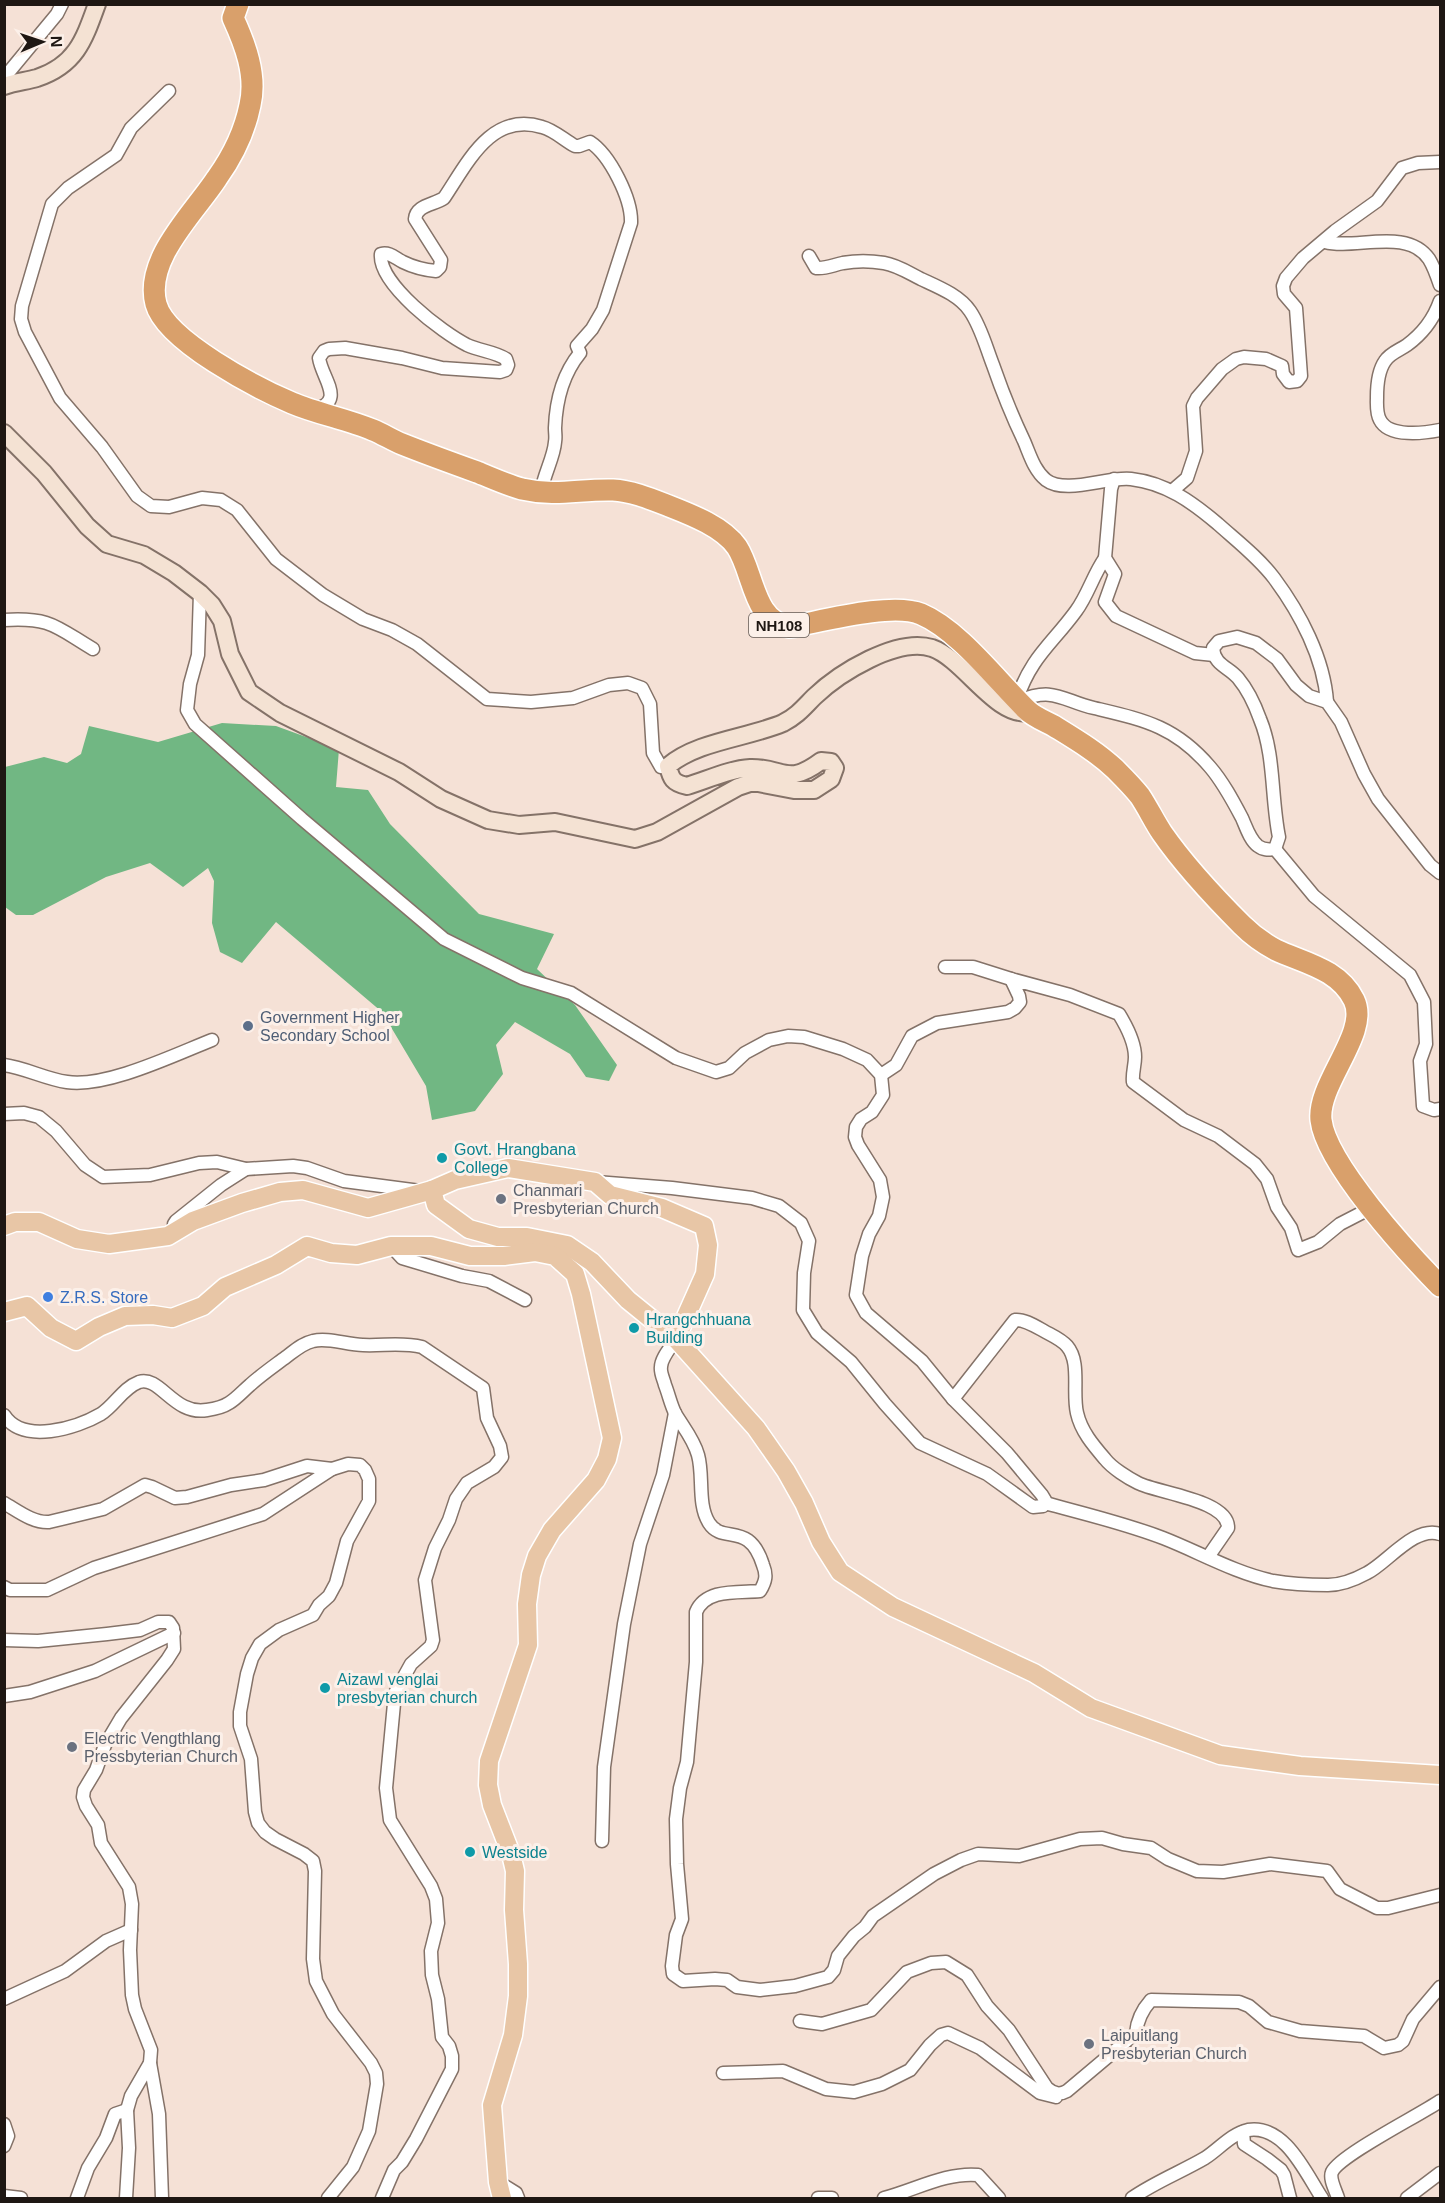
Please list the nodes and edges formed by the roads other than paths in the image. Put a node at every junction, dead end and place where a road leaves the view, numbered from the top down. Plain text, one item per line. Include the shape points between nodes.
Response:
1 (62, 4) edge
2 (98, 4) edge
3 (238, 4) edge
4 (4, 78) edge
5 (4, 86) edge
6 (168, 91) dead end
7 (1440, 162) edge
8 (1324, 242) junction
9 (809, 256) dead end
10 (1440, 285) edge
11 (1440, 301) edge
12 (313, 410) junction
13 (1440, 430) edge
14 (4, 433) edge
15 (1114, 478) junction
16 (1172, 491) junction
17 (541, 492) junction
18 (1105, 558) junction
19 (200, 593) junction
20 (4, 620) edge
21 (93, 649) dead end
22 (1214, 655) junction
23 (1327, 702) junction
24 (1022, 704) junction
25 (668, 766) junction
26 (1275, 849) junction
27 (1440, 873) edge
28 (945, 967) dead end
29 (1011, 979) junction
30 (212, 1040) dead end
31 (4, 1065) edge
32 (881, 1075) junction
33 (1440, 1109) edge
34 (4, 1114) edge
35 (246, 1169) junction
36 (595, 1182) junction
37 (428, 1191) junction
38 (1371, 1208) junction
39 (4, 1226) edge
40 (175, 1232) junction
41 (391, 1246) junction
42 (1440, 1286) edge
43 (525, 1300) dead end
44 (4, 1312) edge
45 (676, 1339) junction
46 (953, 1400) junction
47 (675, 1413) junction
48 (4, 1415) edge
49 (332, 1469) junction
50 (4, 1503) edge
51 (1045, 1503) junction
52 (1440, 1534) edge
53 (1208, 1557) junction
54 (4, 1587) edge
55 (174, 1633) junction
56 (4, 1641) edge
57 (4, 1696) edge
58 (1440, 1775) edge
59 (602, 1840) dead end
60 (1440, 1895) edge
61 (131, 1930) junction
62 (1440, 1987) edge
63 (4, 1999) edge
64 (800, 2021) dead end
65 (150, 2063) junction
66 (723, 2073) dead end
67 (1058, 2094) junction
68 (1440, 2101) edge
69 (127, 2110) junction
70 (4, 2124) edge
71 (1243, 2132) junction
72 (4, 2146) edge
73 (1440, 2173) edge
74 (500, 2190) edge
75 (4, 2196) edge
76 (896, 2196) edge
77 (21, 2199) edge
78 (77, 2199) edge
79 (126, 2199) edge
80 (162, 2199) edge
81 (328, 2199) edge
82 (382, 2199) edge
83 (519, 2199) edge
84 (818, 2199) edge
85 (832, 2199) edge
86 (884, 2199) edge
87 (999, 2199) edge
88 (1132, 2199) edge
89 (1290, 2199) edge
90 (1322, 2199) edge
91 (1338, 2199) edge
92 (1407, 2199) edge

1 - 4 street
2 - 5 street via 79,49 65,64 37,78
3 - 12 highway, NH108 via 233,18 247,48 251,103 243,129 217,179 162,258 156,275 156,304 175,333 199,351 263,389
6 - 25 street via 127,133 116,155 52,204 21,319 65,406 102,447 137,496 151,506 169,507 202,498 221,500 237,510 276,559 323,596 417,644 487,699 531,702 573,698 628,683 642,688 650,704 653,753 661,767
7 - 8 street via 1402,168 1377,201
8 - 10 street via 1410,245 1428,258
8 - 16 street via 1303,258 1283,286 1284,294 1296,308 1302,373 1299,379 1287,381 1281,366 1272,360 1239,358 1228,364 1193,406 1196,451 1188,478
9 - 15 street via 816,268 822,269 842,263 885,263 958,299 979,326 1009,410 1035,467 1059,485
11 - 13 street via 1422,331 1386,358 1377,389 1379,419 1386,427 1398,432
12 - 17 highway, NH108 via 504,483
12 - 17 street via 326,406 331,396 319,358 329,349 355,349 442,368 506,370 506,359 467,345 411,303 384,269 381,254 426,269 436,271 440,267 441,261 415,213 444,198 472,153 495,134 515,125 533,125 551,130 575,146 590,142 625,189 631,223 603,310 577,346 580,353 561,386 555,442
14 - 19 street via 107,544 144,555
15 - 16 street via 1143,480
15 - 18 street
16 - 23 street via 1239,542 1273,577 1314,649
17 - 24 highway, NH108 via 629,492 708,523 736,546 764,611 776,624 790,627 891,610 920,614 955,637
18 - 22 street via 1115,574 1105,602 1116,616 1195,654
18 - 24 street via 1077,610 1030,667
19 - 25 street via 222,621 230,654 249,692 280,713 399,772 441,800 488,820 519,825 555,822 636,839 753,782 814,790 835,773 831,762 821,761 795,775 751,768 687,786 673,781
19 - 32 street via 198,655 187,710 195,724 444,939 522,978 571,993 676,1058 716,1072 729,1068 745,1053 769,1040 788,1036 843,1049 867,1060
20 - 21 street via 50,622
22 - 23 street via 1213,648 1227,638 1256,643 1277,659 1309,696
22 - 26 street via 1238,677 1261,721 1269,749 1279,837
23 - 27 street via 1341,722 1378,799
24 - 25 street via 1022,713 1005,706 934,649 907,647 879,655 845,674 783,723 706,747
24 - 26 street via 1029,697 1053,694 1091,708 1139,718 1171,733 1212,769 1253,841 1267,850
24 - 38 highway, NH108 via 1116,770 1140,796 1189,868 1258,940 1345,984 1356,1003 1356,1020 1350,1042 1327,1087 1321,1119 1335,1155
26 - 33 street via 1314,896 1410,975 1424,1002 1426,1044 1420,1061 1424,1106
28 - 29 street via 973,967
29 - 32 street via 1020,1002 1012,1010 937,1023 912,1036 896,1065
29 - 38 street via 1119,1014 1134,1048 1133,1082 1255,1164 1267,1179 1298,1250 1318,1242 1340,1224
30 - 31 street via 129,1072 85,1082 68,1082
32 - 46 street via 883,1095 856,1127 858,1145 880,1180 883,1197 862,1256 856,1295 866,1313 922,1361
34 - 35 street via 24,1113 39,1118 56,1131 85,1165 103,1177 150,1175 198,1163 217,1162
35 - 37 street via 293,1166 344,1181
35 - 40 street via 176,1221
36 - 37 main road via 508,1167
36 - 45 main road via 610,1195 663,1208 704,1226 708,1245 705,1274
36 - 51 street via 752,1198 779,1206 801,1223 808,1241 804,1310 817,1333 851,1362 920,1443 987,1474 1033,1507 1041,1508
37 - 40 main road via 368,1208 303,1190 280,1192 194,1221
37 - 45 main road via 436,1205 469,1229 498,1238 527,1237 567,1245 592,1262 628,1300
38 - 42 highway, NH108
39 - 40 main road via 39,1222 77,1239 109,1244 148,1240
41 - 43 street via 402,1257 489,1281
41 - 44 main road via 357,1255 307,1246 276,1265 225,1287 203,1306 172,1318 125,1316 76,1341 51,1328 27,1306
41 - 74 main road via 431,1246 470,1256 535,1252 555,1256 575,1274 612,1438 596,1480 552,1530 537,1556 527,1604 528,1645 489,1761 490,1795 515,1871 518,1964 513,2035 492,2105
45 - 47 street via 661,1367
45 - 58 main road via 771,1447 840,1572 893,1607 1034,1673 1091,1708 1220,1755 1300,1766
46 - 51 street via 1007,1453
46 - 53 street via 1016,1319 1033,1324 1066,1344 1072,1354 1077,1413 1083,1430 1107,1462 1140,1484 1198,1501 1225,1518 1228,1528
47 - 59 street via 663,1475 640,1544 624,1624 604,1767
47 - 60 street via 698,1455 708,1521 717,1530 751,1542 757,1548 766,1576 760,1591 711,1596 696,1612 696,1662 687,1761 676,1819 682,1919 672,1966 677,1978 727,1980 737,1987 759,1990 828,1977 838,1956 873,1916 961,1860 988,1853 1019,1856 1089,1838 1151,1848 1197,1871 1223,1872 1270,1864 1327,1871 1340,1889 1377,1908
48 - 82 street via 21,1429 39,1432 70,1428 103,1412 130,1387 143,1381 155,1384 186,1409 213,1409 229,1403 299,1347 316,1340 422,1347 483,1388 487,1418 502,1457 494,1467 467,1483 435,1548 425,1580 434,1640 411,1664 395,1693 386,1770 390,1820 436,1899 438,1923 431,1951 432,1974 442,2037 449,2046 452,2069 416,2139 394,2170
49 - 50 street via 307,1466 187,1497 175,1498 145,1485 103,1509 49,1522 33,1520
49 - 54 street via 263,1514 94,1568 47,1590
49 - 81 street via 360,1465 369,1479 369,1501 347,1541 341,1570 329,1596 313,1615 279,1630 260,1644 247,1674 240,1712 242,1736 251,1759 258,1823 275,1839 313,1861 316,1981 333,2014 376,2073 369,2131 353,2167
51 - 53 street via 1120,1523
52 - 53 street via 1422,1534 1369,1572 1330,1585 1273,1581
55 - 56 street via 169,1622 158,1622 140,1630
55 - 57 street via 94,1671 30,1692
55 - 61 street via 174,1649 120,1718 84,1790 83,1797 98,1825 101,1843 129,1887
61 - 63 street via 106,1941 65,1971
61 - 65 street via 132,1995 151,2050
62 - 67 street via 1413,2019 1404,2041 1390,2048 1364,2036 1300,2031 1268,2022 1239,2002 1151,2000 1136,2025 1136,2033 1067,2091
64 - 67 street via 822,2024 871,2010 908,1972 946,1962 967,1975 1047,2088
65 - 69 street via 130,2096
65 - 80 street via 159,2114
66 - 67 street via 783,2071 826,2089 854,2092 910,2070 930,2044 948,2033 980,2048 1040,2093 1053,2098
68 - 91 street via 1367,2144 1334,2169 1331,2177
69 - 78 street via 115,2114
69 - 79 street
70 - 72 street via 8,2136
71 - 88 street
71 - 89 street via 1244,2144 1282,2173
71 - 90 street via 1270,2134 1288,2146
73 - 92 street
74 - 83 street via 516,2193
75 - 77 street
76 - 86 street
76 - 87 street via 968,2174 978,2175
84 - 85 street

